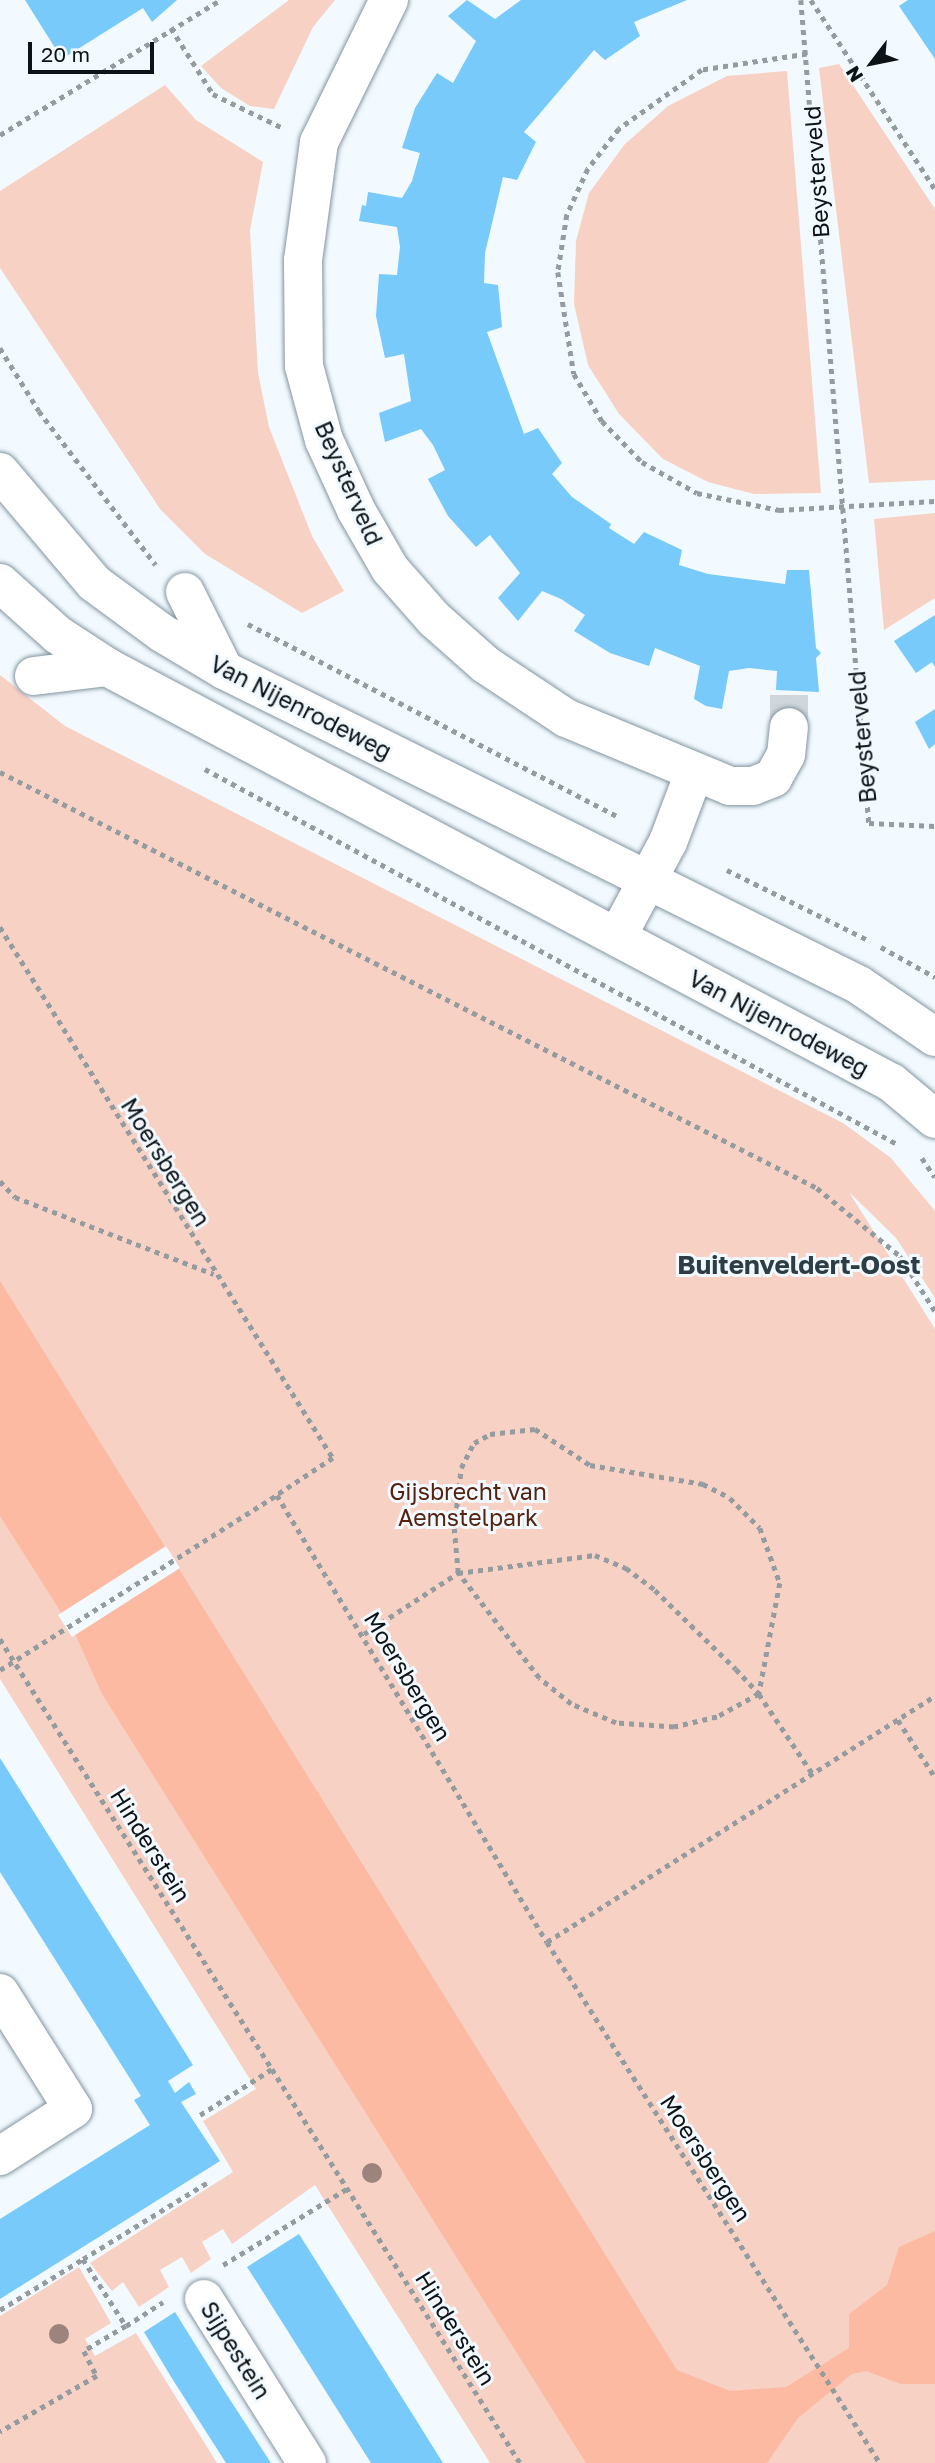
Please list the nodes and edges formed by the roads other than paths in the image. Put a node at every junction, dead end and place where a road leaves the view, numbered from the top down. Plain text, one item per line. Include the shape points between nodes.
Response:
1 (389, 0) edge
2 (0, 472) edge
3 (0, 583) edge
4 (185, 592) road end
5 (107, 667) junction
6 (224, 670) junction
7 (34, 676) dead end
8 (789, 727) tunnel mouth
9 (694, 773) junction
10 (648, 880) junction
11 (617, 937) junction
12 (935, 1037) edge
13 (935, 1119) edge
14 (0, 1993) edge
15 (12, 2037) edge
16 (0, 2156) edge
17 (198, 2291) road end
18 (307, 2463) edge

1 - 9 main road, Beysterveld via 319,142 303,260 304,366 324,440 390,569 486,665 566,718
2 - 6 main road, Van Nijenrodeweg via 94,583 162,633
3 - 5 main road, Van Nijenrodeweg via 58,635
4 - 6 main road
5 - 7 main road
5 - 11 main road, Van Nijenrodeweg
6 - 10 main road, Van Nijenrodeweg
8 - 9 main road, Beysterveld via 786,755 773,778 753,786 730,786
9 - 10 main road
10 - 11 main road
10 - 12 main road, Van Nijenrodeweg via 859,985
11 - 13 main road, Van Nijenrodeweg via 892,1083
14 - 15 main road
15 - 16 main road via 73,2109
17 - 18 main road, Sijpestein

